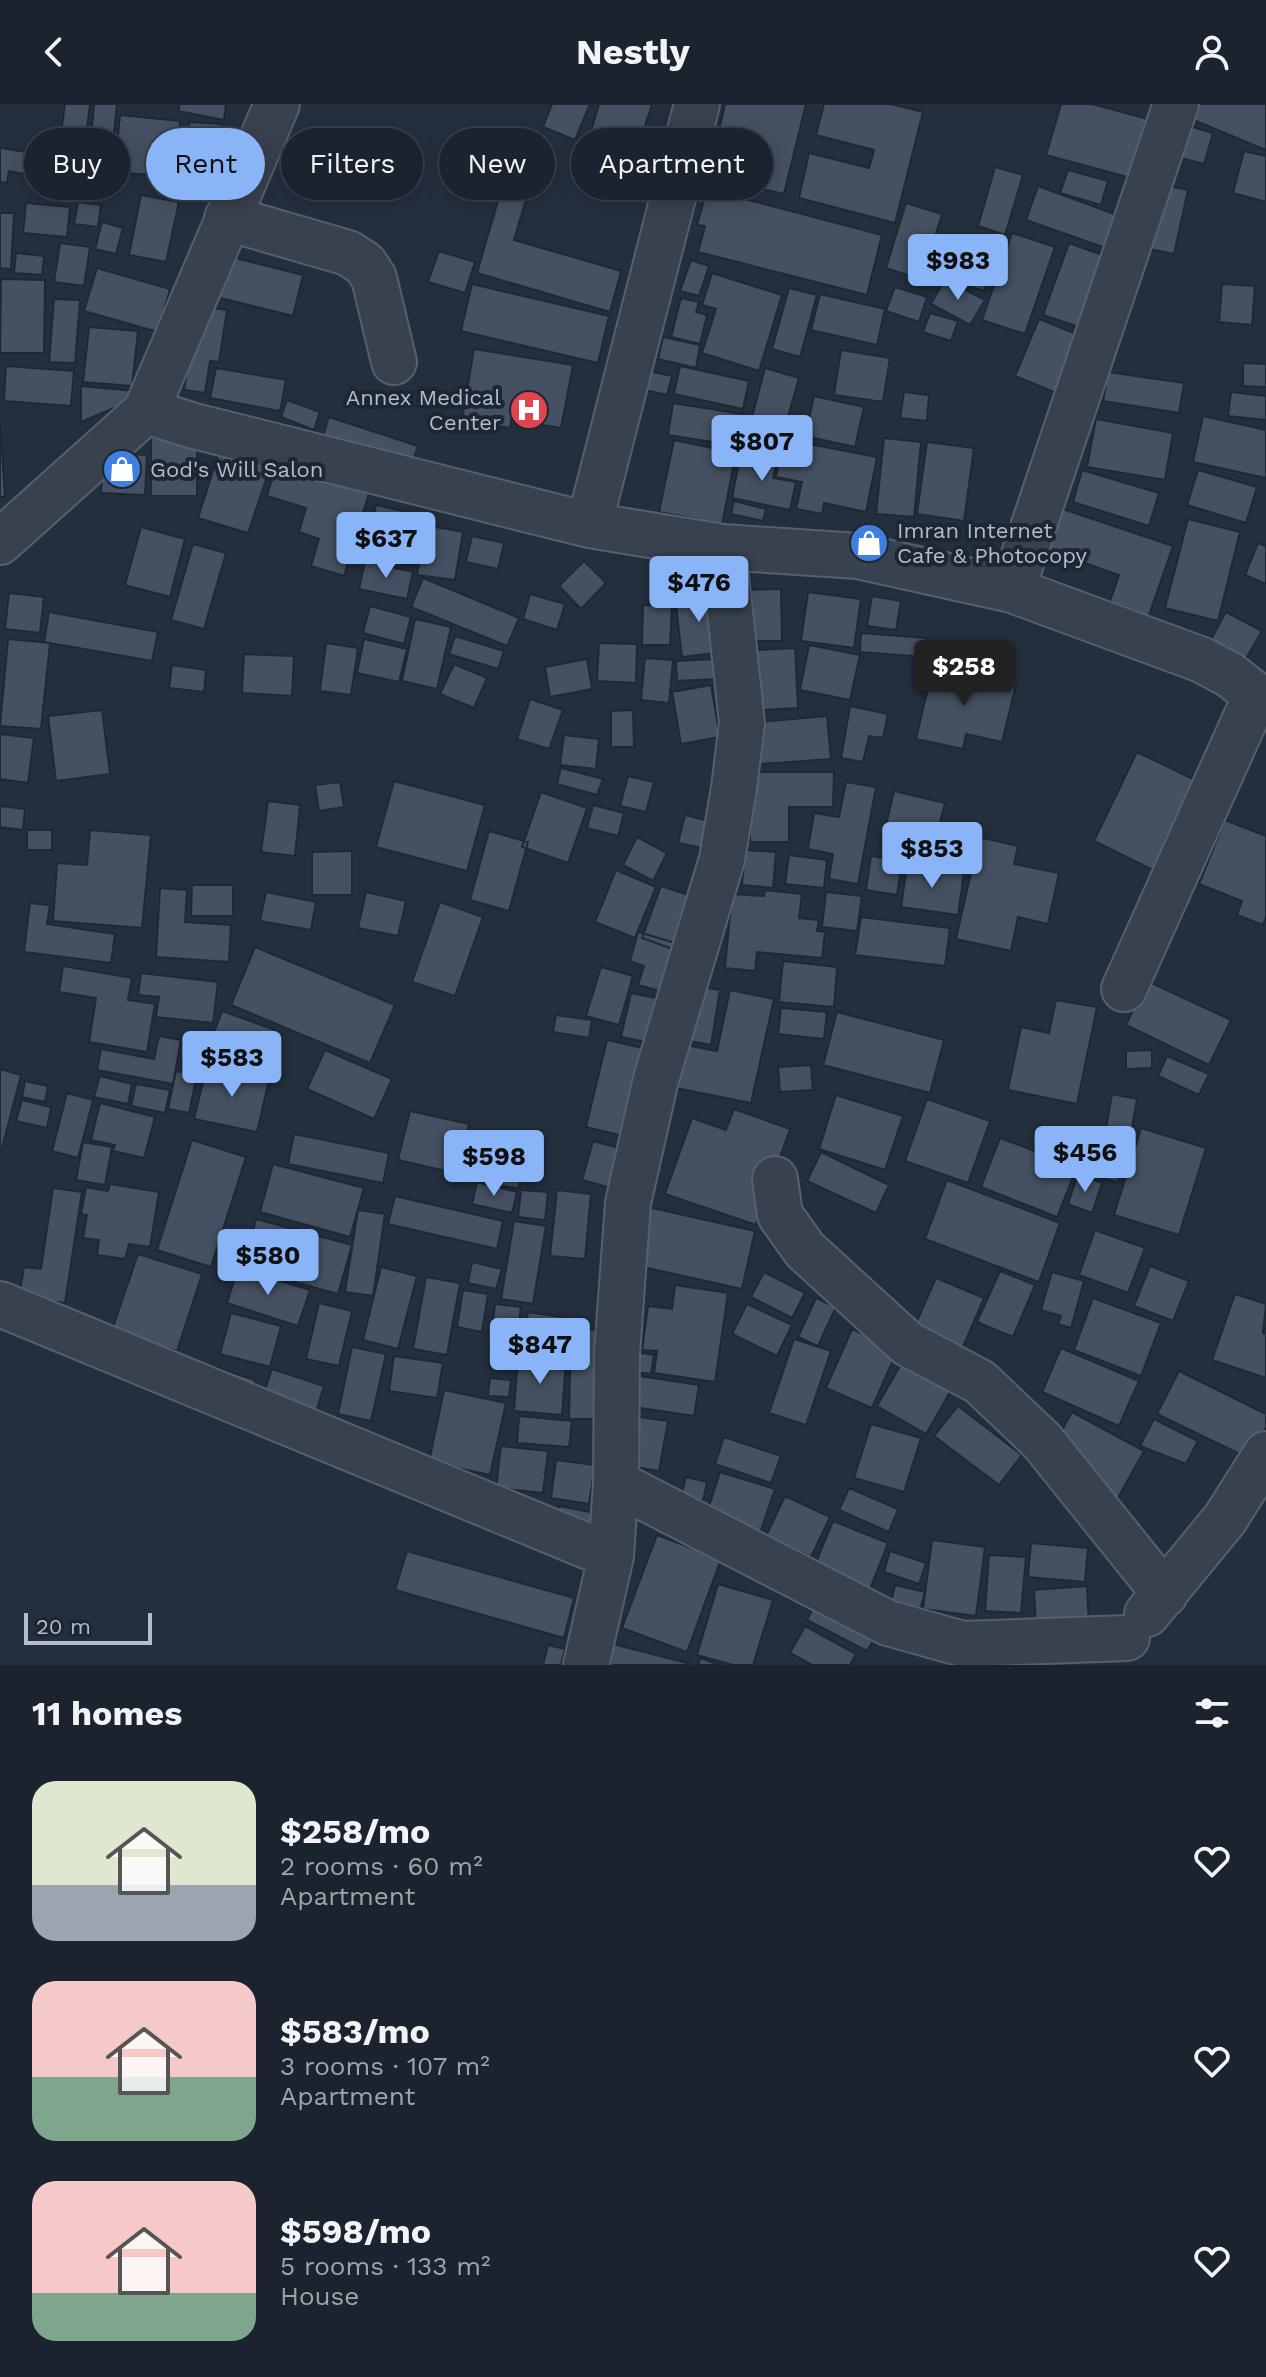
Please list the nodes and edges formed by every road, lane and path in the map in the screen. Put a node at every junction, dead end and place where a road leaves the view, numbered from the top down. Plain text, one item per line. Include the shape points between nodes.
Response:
1 (277, 104) edge
2 (697, 104) edge
3 (1176, 104) edge
4 (227, 218) junction
5 (394, 362) dead end
6 (146, 411) junction
7 (589, 525) junction
8 (0, 542) edge
9 (723, 547) junction
10 (1012, 590) junction
11 (1261, 699) edge
12 (1124, 989) dead end
13 (775, 1179) dead end
14 (0, 1304) edge
15 (1266, 1454) edge
16 (616, 1483) junction
17 (611, 1556) junction
18 (1165, 1594) junction
19 (1125, 1652) edge
20 (960, 1654) edge
21 (586, 1665) edge

1 - 4 street
2 - 7 street
3 - 10 street
4 - 5 street via 348,253 365,264 374,278
4 - 6 street
6 - 7 street
6 - 8 street
7 - 9 street
9 - 10 street via 858,556
9 - 16 street via 742,723 722,859 656,1079 628,1203 617,1354
10 - 11 street via 1202,660
11 - 12 street
13 - 18 street via 780,1215 805,1250 908,1344 980,1382 1032,1431
14 - 17 street
15 - 18 street via 1225,1519
16 - 17 street
16 - 20 street via 888,1623
17 - 21 street
18 - 19 street
19 - 20 street

